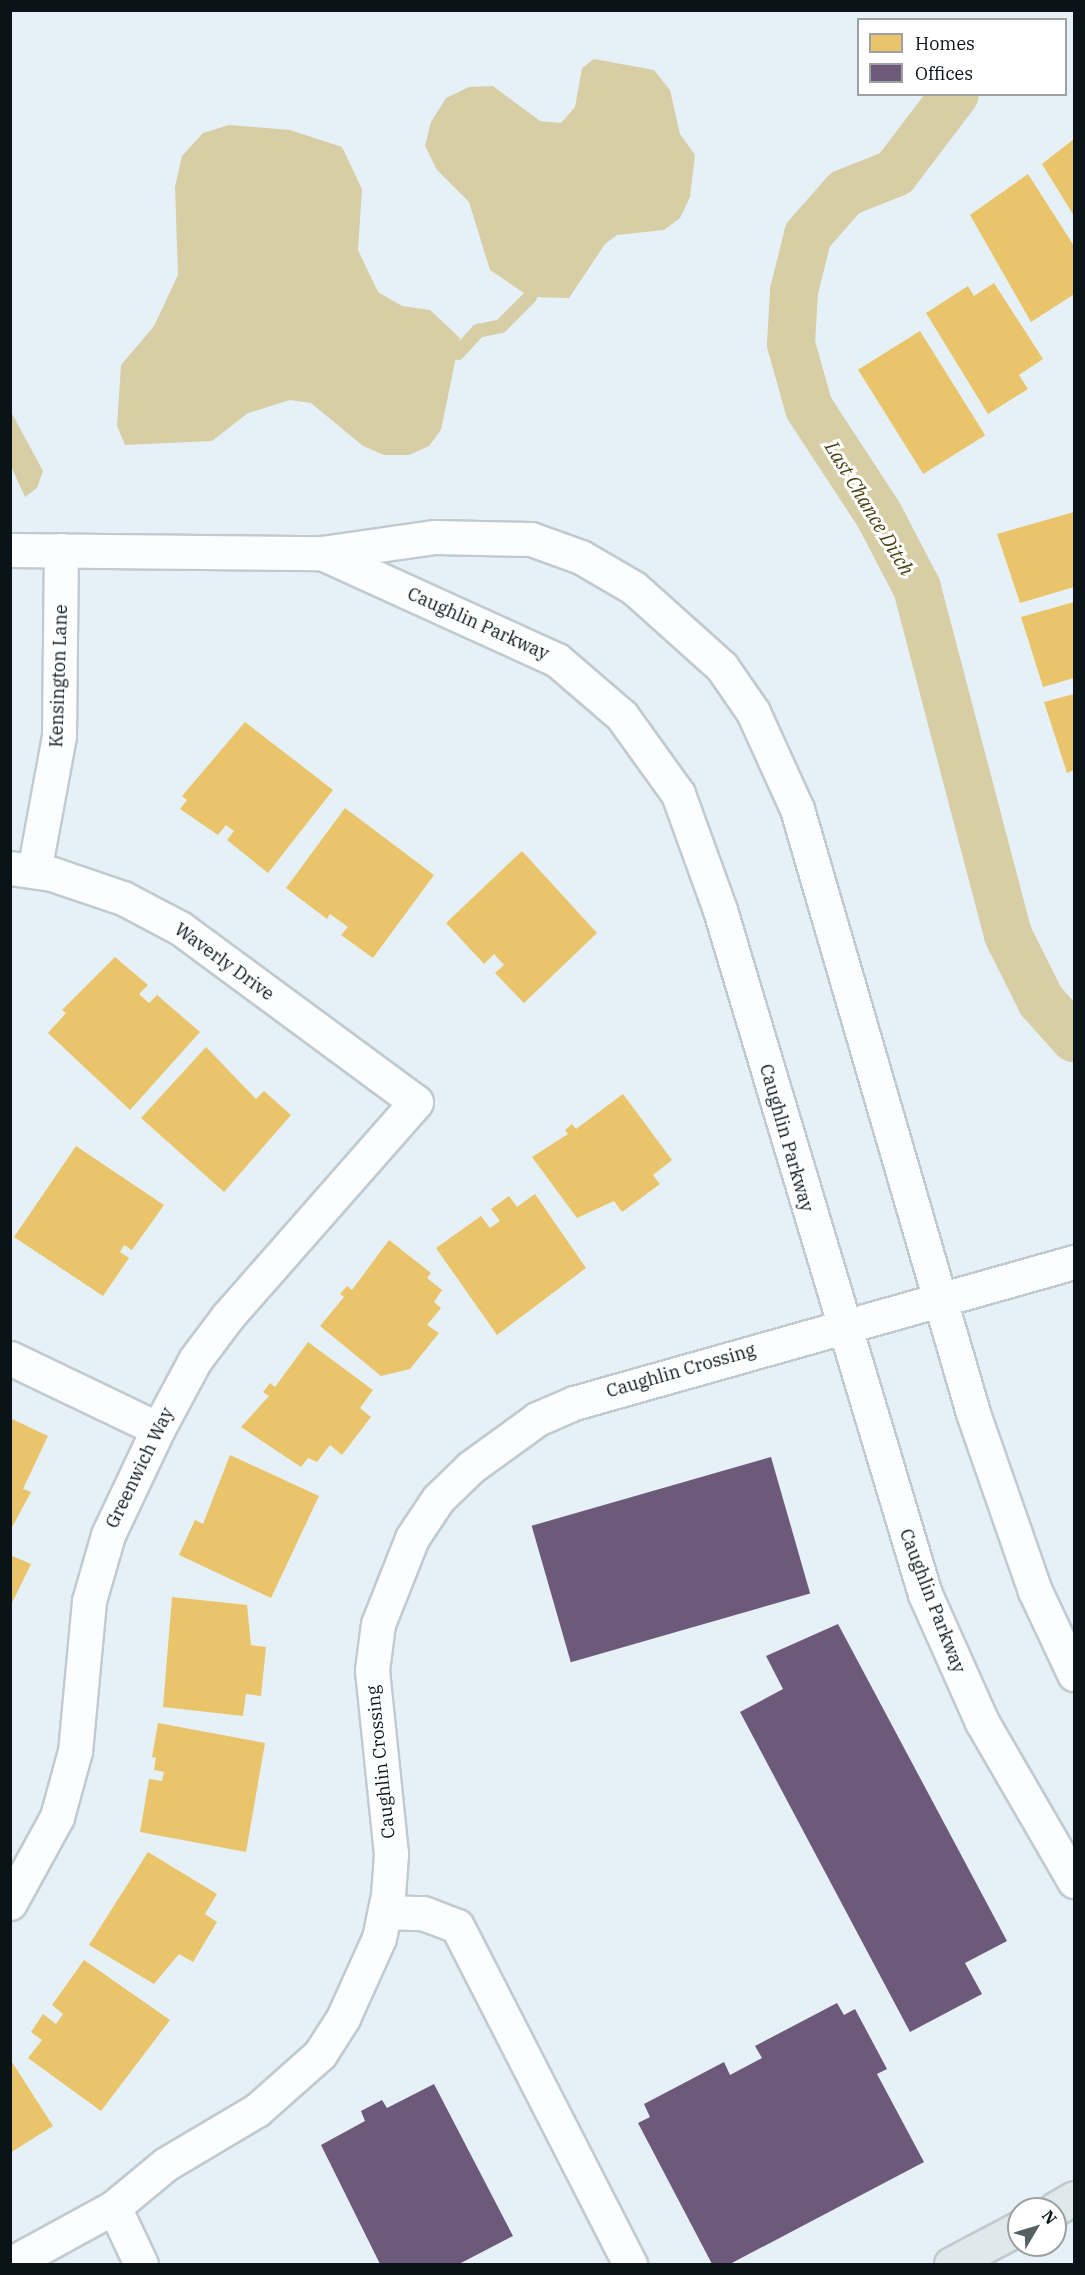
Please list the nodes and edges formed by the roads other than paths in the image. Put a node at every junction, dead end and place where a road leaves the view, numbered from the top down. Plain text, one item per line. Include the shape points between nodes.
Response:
1 (10, 550) edge
2 (61, 550) junction
3 (322, 553) junction
4 (22, 869) edge
5 (416, 1102) joint
6 (1074, 1262) edge
7 (936, 1297) junction
8 (841, 1325) junction
9 (10, 1358) edge
10 (158, 1429) junction
11 (1074, 1674) edge
12 (1074, 1881) edge
13 (10, 1903) edge
14 (385, 1912) junction
15 (114, 2207) junction
16 (1007, 2235) edge
17 (10, 2264) edge
18 (141, 2265) edge
19 (630, 2265) edge
20 (951, 2265) edge

1 - 2 street, Caughlin Parkway
2 - 3 street, Caughlin Parkway
2 - 4 street, Kensington Lane via 59,736
3 - 7 street, Caughlin Parkway via 435,537 531,539 580,557 634,588 722,667 753,712 797,809
3 - 8 street, Caughlin Parkway via 556,660 591,685 653,755 678,794 699,845
4 - 5 street, Waverly Drive via 123,898 180,928
5 - 10 street, Greenwich Way via 228,1316 195,1360
6 - 7 street, Caughlin Crossing
7 - 8 street, Caughlin Crossing
7 - 11 street, Caughlin Parkway via 1005,1511
8 - 12 street, Caughlin Parkway via 946,1648
8 - 14 street, Caughlin Crossing via 620,1388 537,1419 501,1442 438,1498 393,1582 378,1624 372,1670 391,1854
9 - 10 street
10 - 13 street, Greenwich Way via 108,1535 89,1601 75,1751 57,1817
14 - 15 street, Caughlin Crossing via 363,1981 320,2054 257,2110 166,2164
14 - 19 street via 423,1913 457,1926
15 - 17 street, Caughlin Crossing
15 - 18 street
16 - 20 main road

